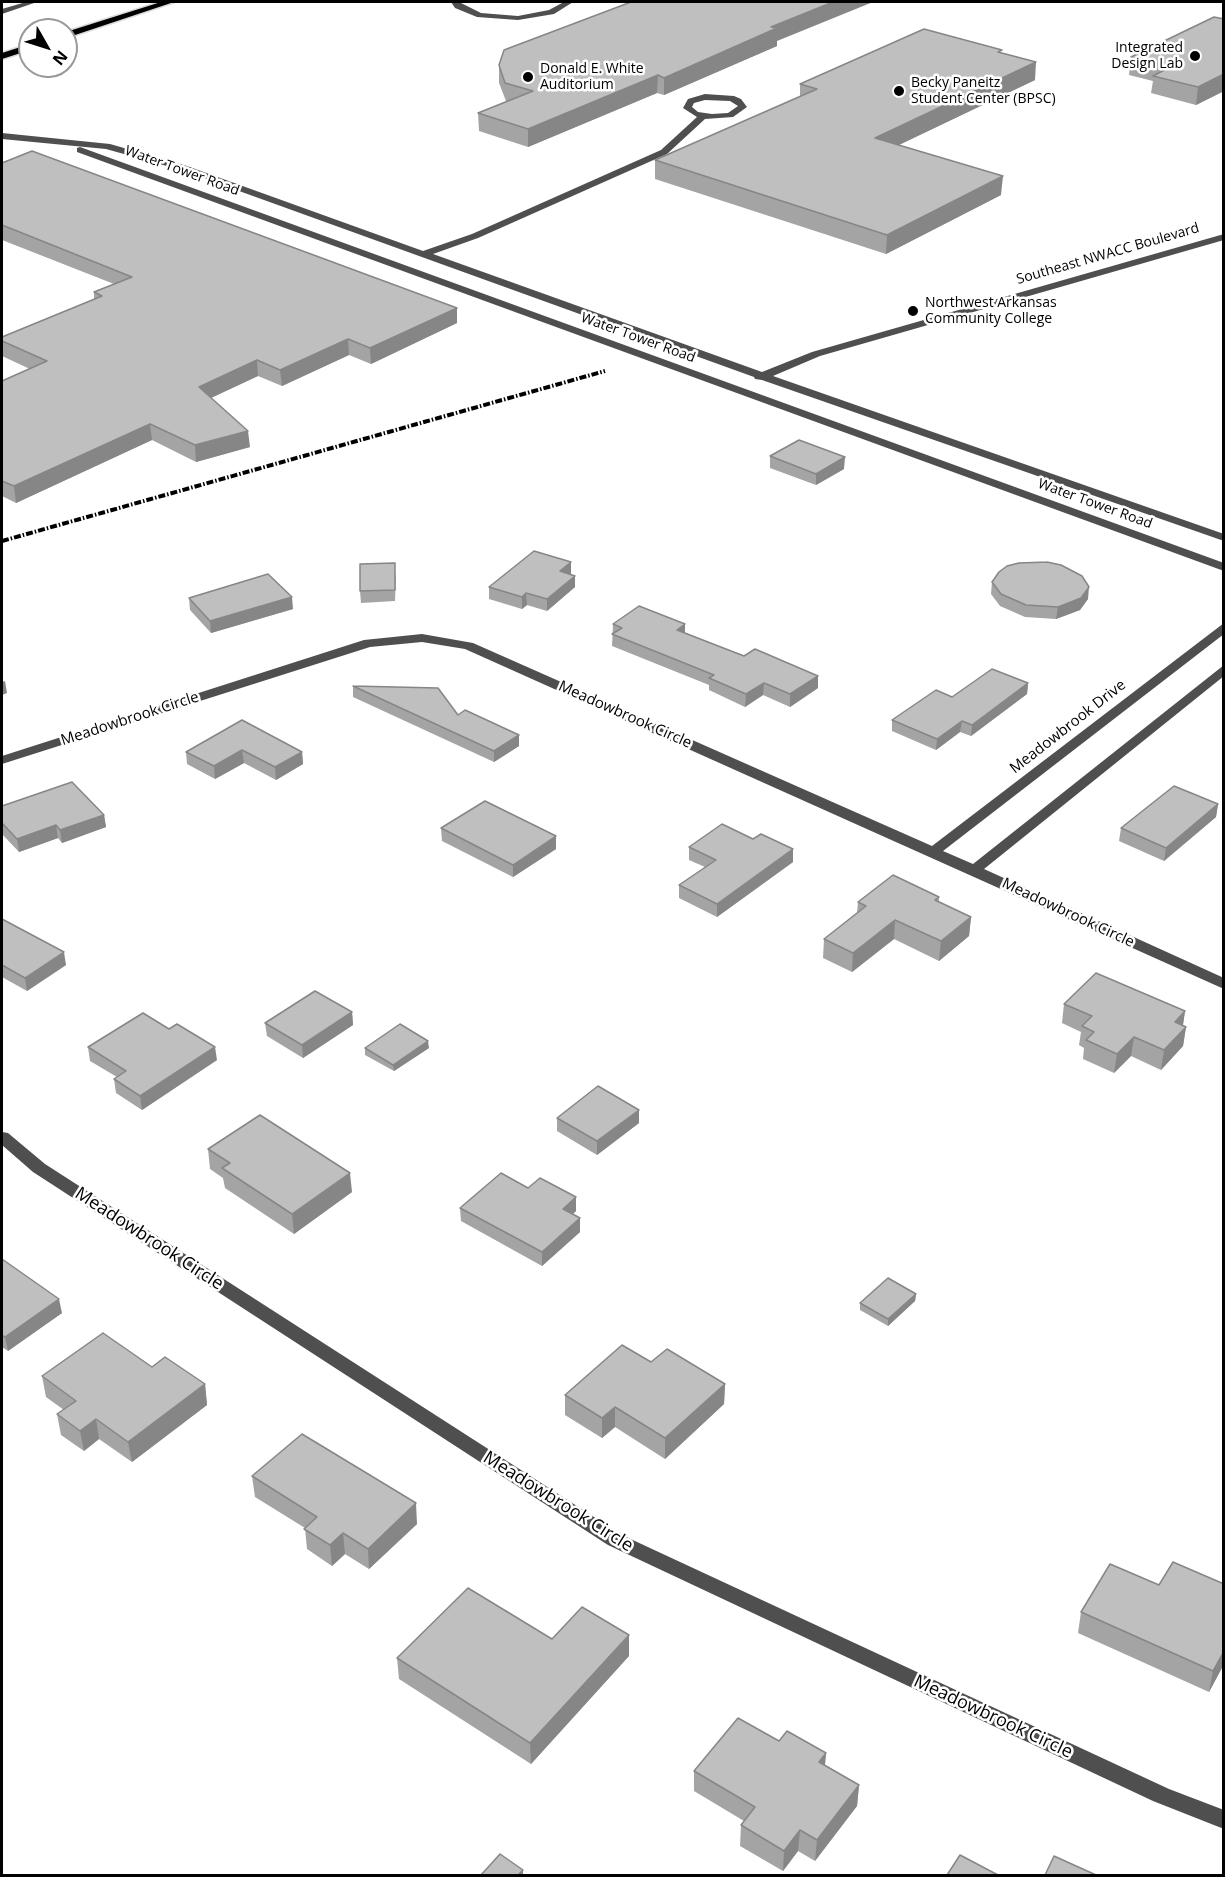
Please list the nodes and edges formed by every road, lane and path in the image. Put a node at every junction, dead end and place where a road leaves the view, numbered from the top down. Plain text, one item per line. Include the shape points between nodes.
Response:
1 (33, 2) edge
2 (169, 2) edge
3 (455, 2) edge
4 (569, 2) edge
5 (2, 12) edge
6 (78, 31) edge
7 (18, 51) edge
8 (2, 56) edge
9 (703, 116) junction
10 (2, 136) edge
11 (13, 137) junction
12 (43, 139) junction
13 (2, 142) edge
14 (1224, 237) edge
15 (424, 254) junction
16 (394, 266) junction
17 (762, 376) junction
18 (732, 388) junction
19 (1224, 538) edge
20 (1224, 567) edge
21 (1224, 627) edge
22 (1224, 669) edge
23 (2, 760) edge
24 (932, 852) junction
25 (974, 870) junction
26 (1224, 984) edge
27 (2, 1137) edge
28 (1224, 1820) edge

1 - 5 street
2 - 6 highway
3 - 4 street via 468,12 508,18 551,12
7 - 8 highway
9 - 9 street via 730,115 743,107 738,101 714,97 688,104 690,111
9 - 15 street via 664,152 475,236
10 - 11 street, Water Tower Road
11 - 12 street, Water Tower Road
11 - 13 street
12 - 15 street, Water Tower Road via 107,146 184,168
12 - 16 street, Water Tower Road via 144,172
14 - 17 street, Southeast NWACC Boulevard via 826,351
15 - 16 street
15 - 17 street, Water Tower Road
16 - 18 street, Water Tower Road
17 - 18 street, Southeast NWACC Boulevard
17 - 19 street, Water Tower Road
18 - 20 street, Water Tower Road
21 - 24 street, Meadowbrook Drive
22 - 25 street
23 - 24 street, Meadowbrook Circle via 369,644 422,638 468,646
24 - 25 street, Meadowbrook Circle
25 - 26 street, Meadowbrook Circle
27 - 28 street, Meadowbrook Circle via 39,1168 615,1540 1161,1795

